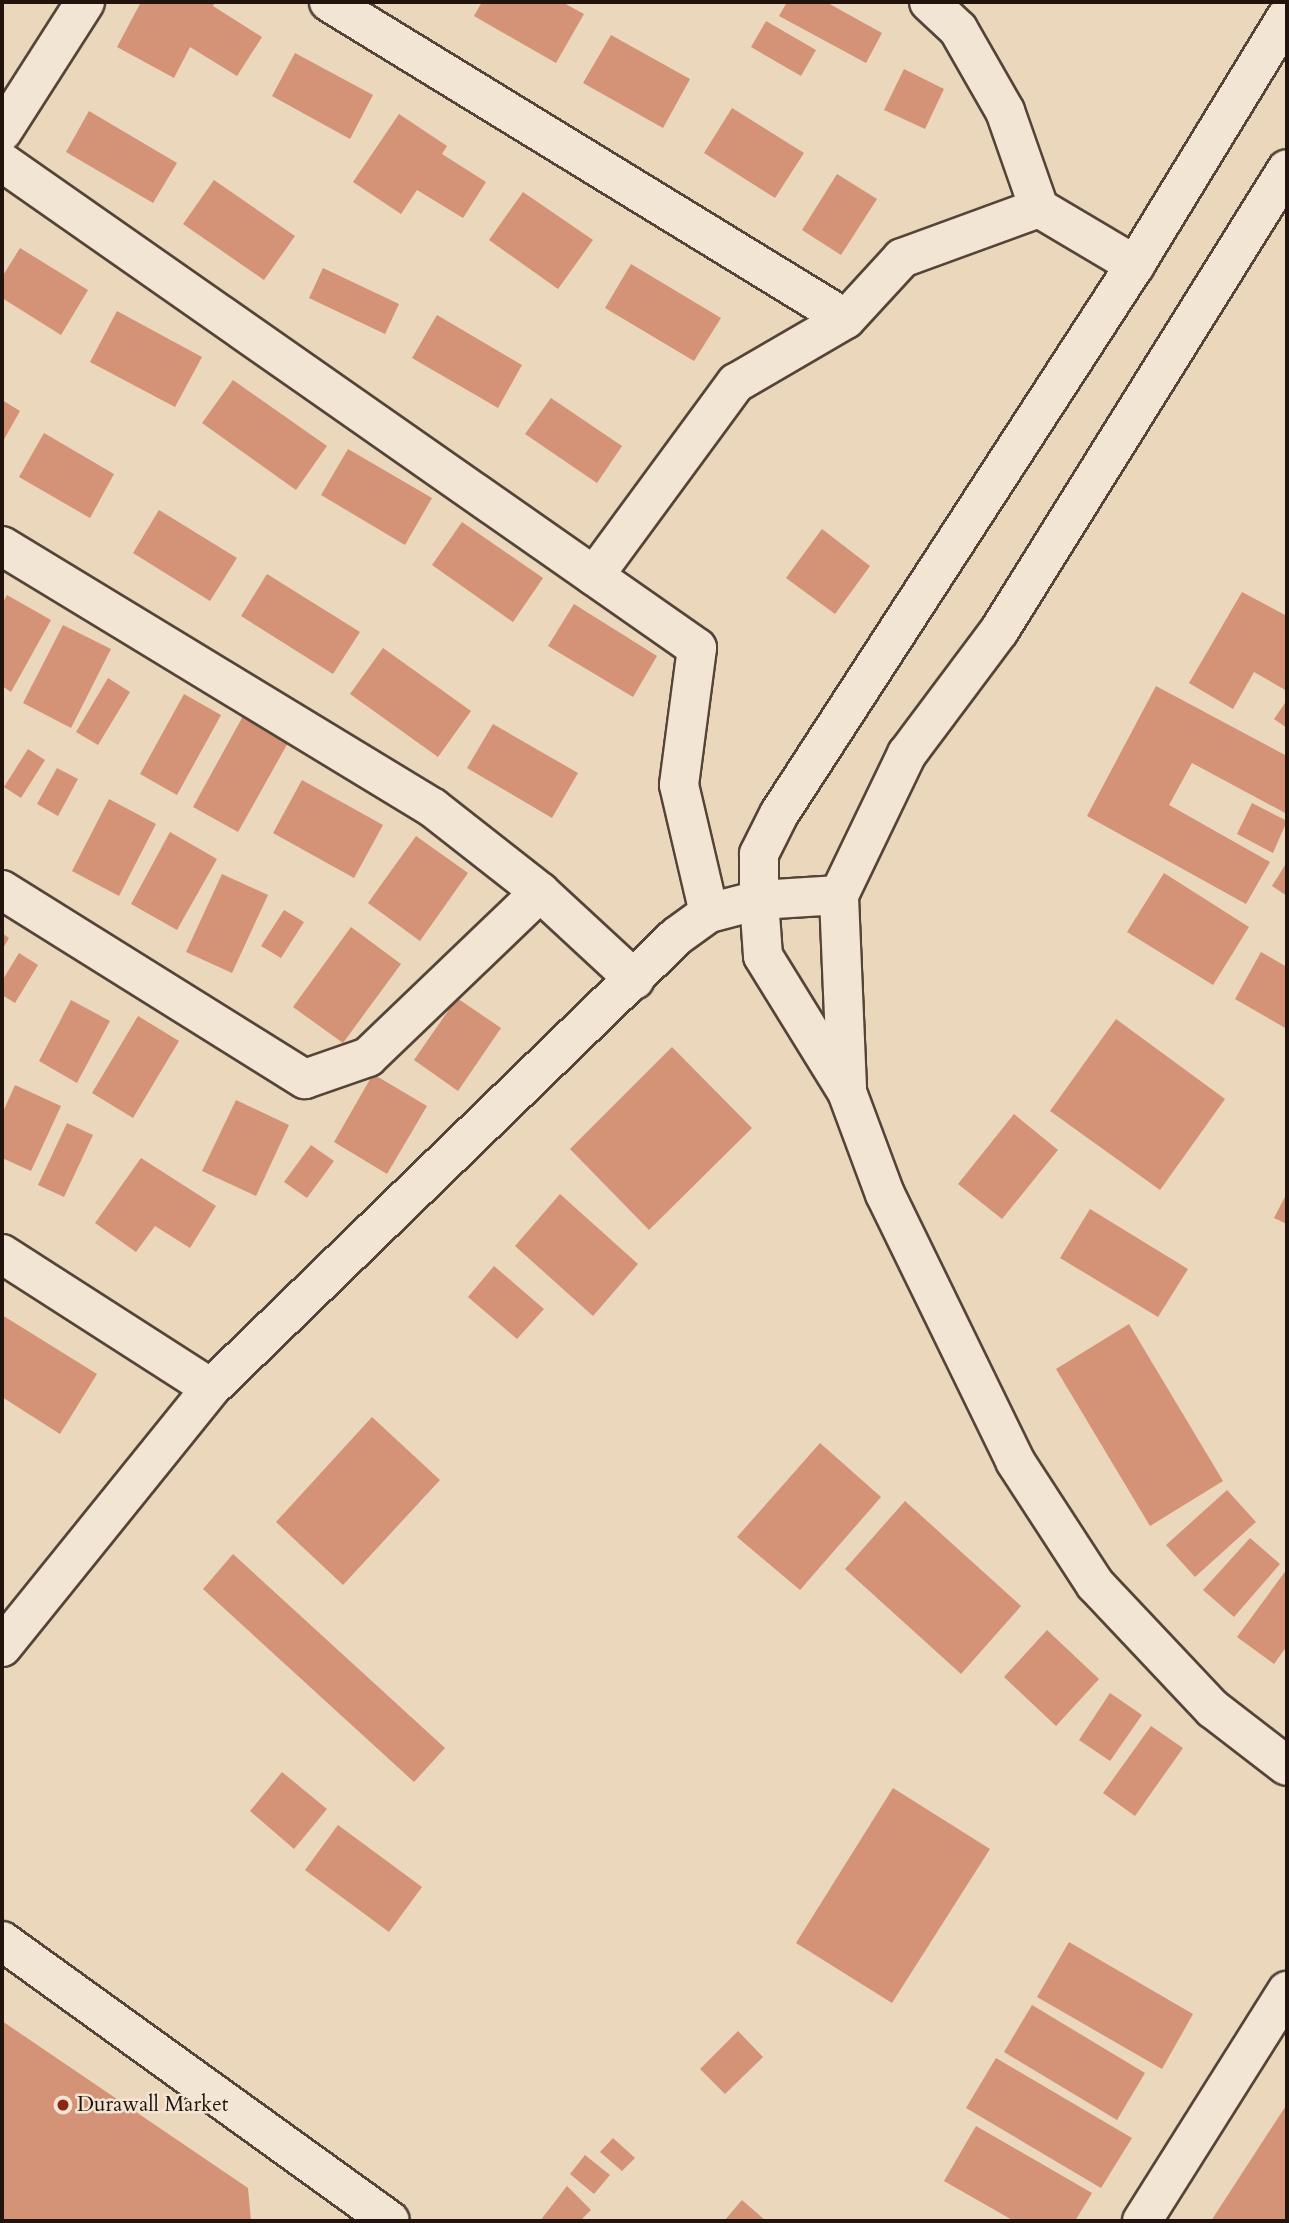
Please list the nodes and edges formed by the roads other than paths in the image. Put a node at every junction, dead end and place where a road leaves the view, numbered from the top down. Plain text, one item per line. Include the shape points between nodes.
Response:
1 (85, 2) edge
2 (329, 2) edge
3 (929, 2) edge
4 (1287, 16) edge
5 (2, 132) edge
6 (2, 162) edge
7 (1287, 169) edge
8 (1038, 208) junction
9 (1135, 265) junction
10 (846, 319) junction
11 (2, 546) edge
12 (594, 576) junction
13 (2, 890) edge
14 (540, 892) junction
15 (839, 895) junction
16 (759, 900) junction
17 (709, 913) junction
18 (635, 980) junction
19 (847, 1092) junction
20 (2, 1254) edge
21 (211, 1388) junction
22 (2, 1647) edge
23 (1287, 1766) edge
24 (2, 1941) edge
25 (1287, 1991) edge
26 (353, 2210) edge
27 (390, 2221) edge
28 (1142, 2221) edge

1 - 5 street
2 - 10 street
3 - 8 street via 958,29 1005,111
4 - 9 street
6 - 12 street
7 - 15 street via 999,631 907,754
8 - 9 street
8 - 10 street via 902,258
9 - 16 street via 779,814 759,854
10 - 12 street via 736,383
11 - 14 street via 433,807
12 - 17 street via 697,648 679,785
13 - 14 street via 305,1079 368,1057
14 - 18 street
15 - 16 street
15 - 19 street
16 - 17 street
16 - 19 street via 763,956
17 - 18 street
18 - 21 street
19 - 23 street via 896,1218 1015,1461 1096,1584 1213,1709
20 - 21 street
21 - 22 street
24 - 26 street
25 - 28 street
26 - 27 street

